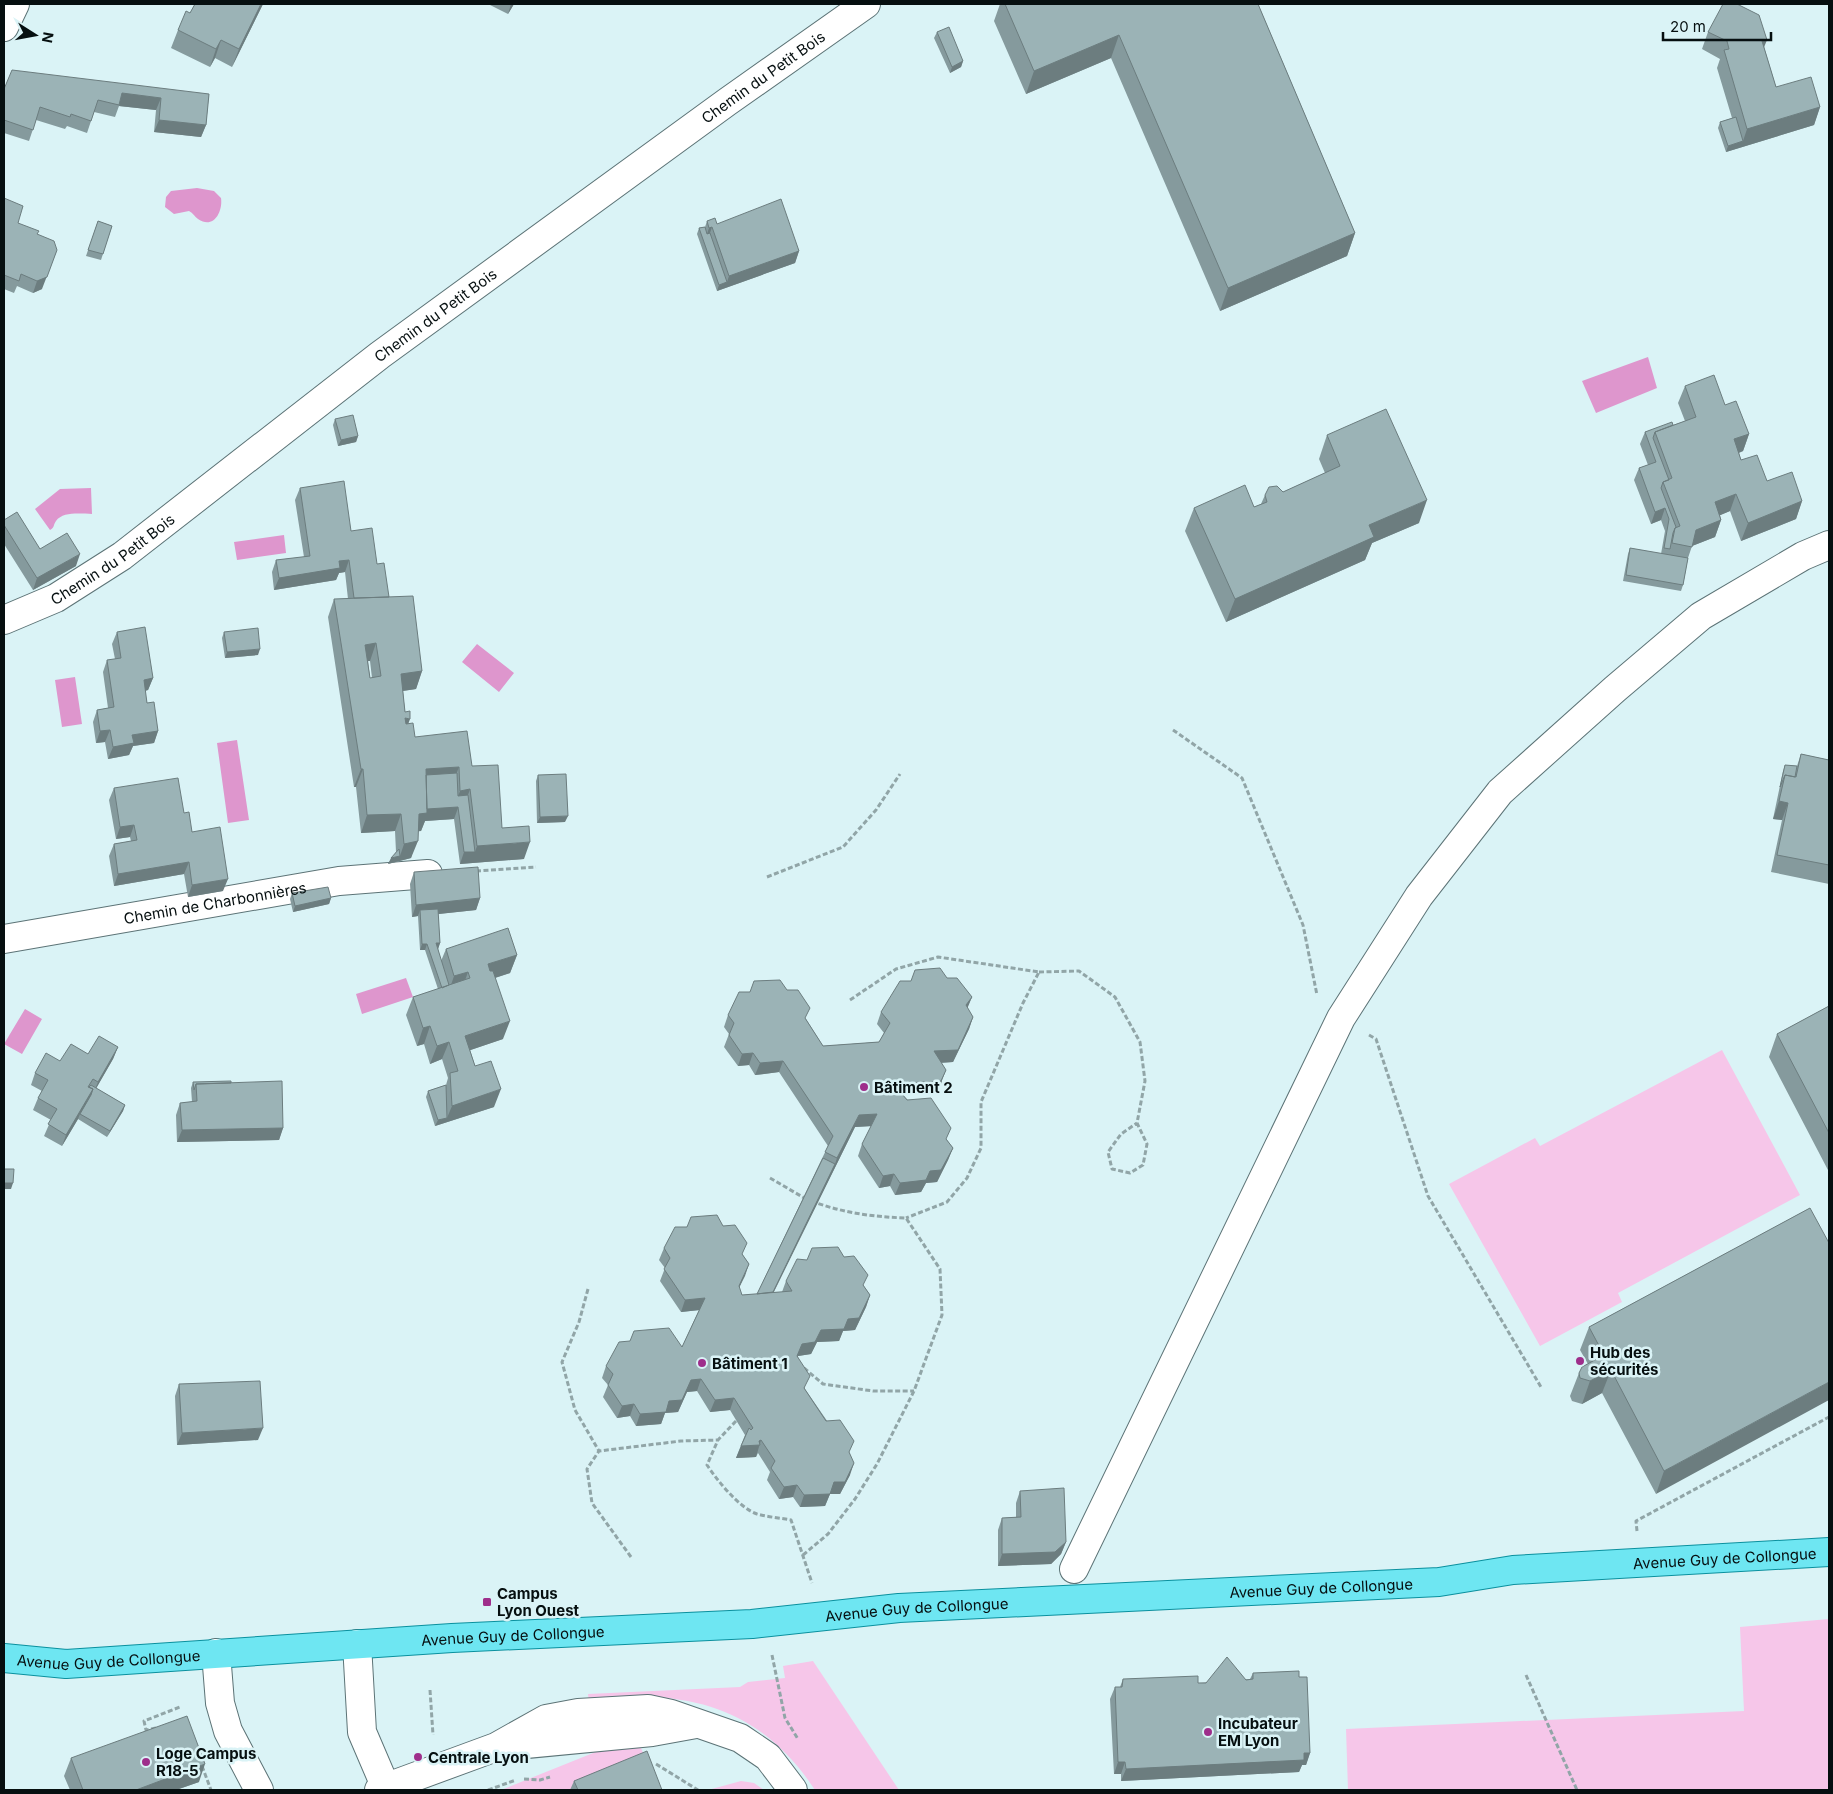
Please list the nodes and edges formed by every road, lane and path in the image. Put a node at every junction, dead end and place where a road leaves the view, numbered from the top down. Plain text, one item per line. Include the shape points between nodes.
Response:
1 (15, 4) edge
2 (866, 4) edge
3 (4, 27) edge
4 (1829, 545) edge
5 (4, 620) edge
6 (900, 774) dead end
7 (536, 867) dead end
8 (428, 874) joint
9 (767, 877) dead end
10 (4, 939) edge
11 (1039, 972) junction
12 (850, 1000) dead end
13 (1137, 1123) junction
14 (770, 1178) dead end
15 (906, 1218) junction
16 (588, 1289) dead end
17 (797, 1363) edge
18 (914, 1391) junction
19 (1829, 1417) edge
20 (736, 1421) edge
21 (718, 1440) junction
22 (599, 1451) junction
23 (1636, 1521) dead end
24 (1829, 1552) edge
25 (803, 1555) junction
26 (631, 1557) dead end
27 (1074, 1569) dead end
28 (812, 1583) dead end
29 (357, 1644) junction
30 (216, 1653) junction
31 (772, 1654) dead end
32 (4, 1658) edge
33 (1526, 1675) dead end
34 (180, 1708) dead end
35 (166, 1726) edge
36 (801, 1743) dead end
37 (201, 1763) edge
38 (382, 1789) edge
39 (211, 1790) edge
40 (259, 1790) edge
41 (793, 1790) edge
42 (1577, 1790) edge

1 - 3 street
2 - 5 street, Chemin du Petit Bois via 726,102 380,355 122,556 56,598
4 - 27 street via 1803,556 1701,616 1614,689 1500,792 1419,896 1340,1018
6 - 9 path via 876,810 843,847
7 - 8 path
8 - 10 street, Chemin de Charbonnières via 339,881
11 - 12 path via 938,957 896,969
11 - 13 path via 1079,971 1115,997 1140,1042 1145,1081
11 - 15 path via 981,1102 981,1148 967,1178 946,1202
13 - 13 path via 1147,1144 1143,1165 1130,1173 1112,1170 1108,1152 1121,1134
14 - 15 path via 798,1196 833,1209 877,1217
15 - 18 path via 940,1269 942,1315
16 - 22 path via 579,1322 562,1362 574,1410
17 - 18 path via 823,1384 873,1391
18 - 25 path via 877,1464 855,1499 828,1534
19 - 23 path
20 - 21 path
21 - 22 path
21 - 25 path via 707,1465 717,1480 754,1513 791,1520
22 - 26 path via 587,1469 592,1503
24 - 29 main road, Avenue Guy de Collongue via 1513,1570 1438,1582 899,1608 752,1624
25 - 28 path
29 - 30 main road, Avenue Guy de Collongue
29 - 38 street via 362,1732
30 - 32 main road, Avenue Guy de Collongue via 66,1664
30 - 40 street via 220,1703 228,1731
31 - 36 path via 784,1718
33 - 42 path
34 - 35 path via 144,1721 146,1730
37 - 39 path
38 - 41 street via 496,1747 652,1732 698,1724 747,1742 768,1758

